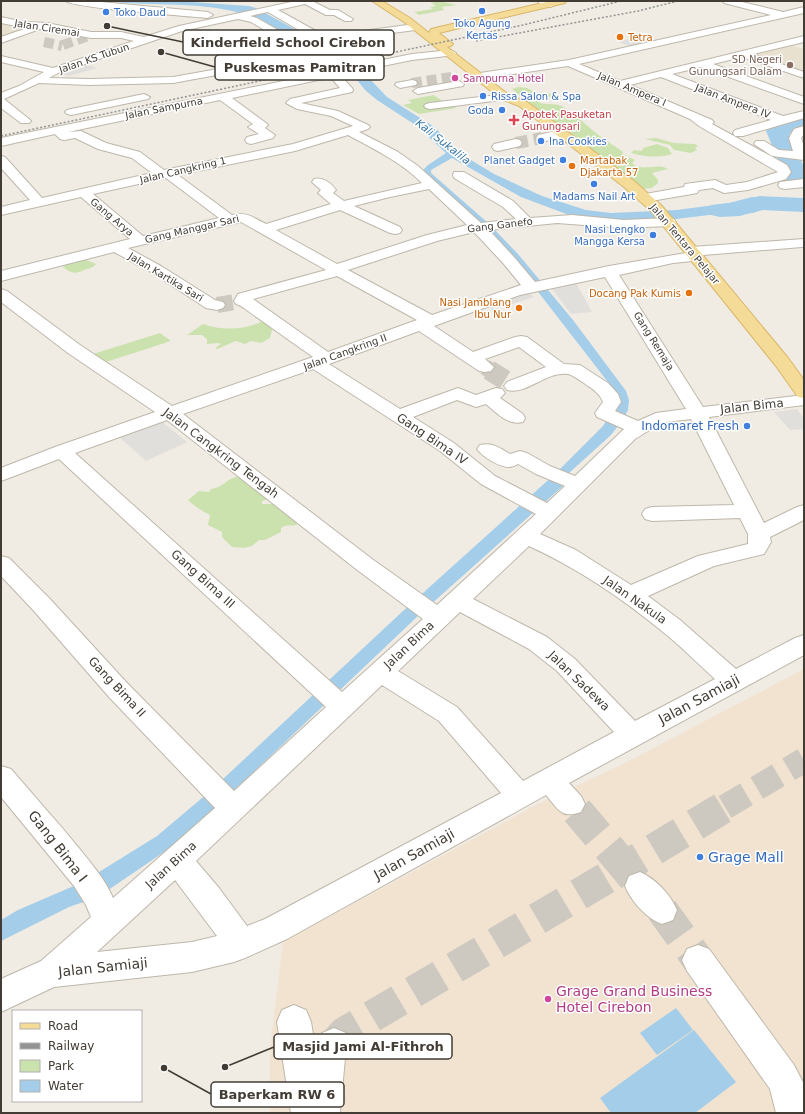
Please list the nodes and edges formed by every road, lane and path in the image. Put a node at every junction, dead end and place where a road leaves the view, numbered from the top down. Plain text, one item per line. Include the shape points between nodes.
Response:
1 (307, 1) edge
2 (376, 1) edge
3 (542, 1) edge
4 (562, 1) edge
5 (728, 1) edge
6 (551, 4) junction
7 (70, 5) edge
8 (266, 10) junction
9 (347, 10) dead end
10 (804, 10) edge
11 (335, 12) junction
12 (183, 14) junction
13 (783, 15) junction
14 (236, 16) junction
15 (56, 17) dead end
16 (772, 18) junction
17 (1, 20) edge
18 (407, 20) junction
19 (461, 23) junction
20 (791, 24) dead end
21 (37, 26) junction
22 (415, 27) junction
23 (179, 29) junction
24 (92, 35) junction
25 (354, 35) junction
26 (674, 39) junction
27 (804, 39) edge
28 (1, 40) edge
29 (146, 40) junction
30 (689, 44) dead end
31 (121, 48) junction
32 (449, 49) junction
33 (712, 52) dead end
34 (421, 53) dead end
35 (742, 54) junction
36 (727, 58) junction
37 (1, 59) edge
38 (321, 59) dead end
39 (569, 64) junction
40 (702, 64) junction
41 (368, 66) dead end
42 (229, 70) dead end
43 (54, 71) junction
44 (662, 74) junction
45 (482, 76) junction
46 (462, 81) junction
47 (799, 81) edge
48 (30, 84) junction
49 (620, 84) junction
50 (400, 85) dead end
51 (1, 86) edge
52 (772, 89) junction
53 (1, 97) edge
54 (222, 97) junction
55 (505, 97) junction
56 (804, 101) edge
57 (1, 102) edge
58 (523, 104) junction
59 (430, 106) dead end
60 (804, 114) edge
61 (57, 115) dead end
62 (694, 116) junction
63 (782, 120) junction
64 (13, 124) dead end
65 (364, 127) joint
66 (57, 130) junction
67 (804, 130) edge
68 (350, 132) junction
69 (739, 133) junction
70 (560, 134) junction
71 (542, 138) tunnel mouth
72 (1, 142) edge
73 (516, 143) tunnel mouth
74 (498, 147) dead end
75 (268, 152) junction
76 (800, 155) edge
77 (1, 160) edge
78 (419, 172) junction
79 (164, 173) junction
80 (401, 174) dead end
81 (459, 174) dead end
82 (319, 182) dead end
83 (804, 183) edge
84 (432, 184) junction
85 (785, 185) dead end
86 (84, 193) junction
87 (645, 198) junction
88 (39, 202) junction
89 (342, 206) junction
90 (1, 211) edge
91 (228, 219) junction
92 (526, 221) junction
93 (669, 222) junction
94 (485, 226) junction
95 (265, 229) junction
96 (395, 230) dead end
97 (140, 241) junction
98 (802, 243) dead end
99 (115, 247) junction
100 (509, 251) junction
101 (695, 254) junction
102 (338, 270) junction
103 (609, 271) junction
104 (1, 276) edge
105 (538, 280) junction
106 (2, 296) edge
107 (217, 305) tunnel mouth
108 (427, 324) junction
109 (322, 361) junction
110 (560, 369) junction
111 (503, 388) junction
112 (804, 393) edge
113 (804, 400) edge
114 (698, 412) junction
115 (171, 414) junction
116 (398, 416) junction
117 (516, 418) dead end
118 (624, 421) junction
119 (487, 449) dead end
120 (62, 451) junction
121 (1, 475) edge
122 (566, 479) junction
123 (545, 511) junction
124 (747, 511) junction
125 (804, 512) edge
126 (652, 514) dead end
127 (759, 534) junction
128 (526, 536) junction
129 (1, 563) edge
130 (630, 595) junction
131 (457, 600) junction
132 (433, 615) junction
133 (804, 644) edge
134 (380, 672) junction
135 (733, 681) junction
136 (331, 698) junction
137 (632, 735) junction
138 (1, 777) edge
139 (550, 780) junction
140 (520, 796) junction
141 (571, 804) tunnel mouth
142 (231, 805) junction
143 (176, 860) junction
144 (640, 886) tunnel mouth
145 (96, 898) junction
146 (662, 910) tunnel mouth
147 (241, 944) junction
148 (698, 960) tunnel mouth
149 (52, 972) junction
150 (1, 996) edge
151 (294, 1022) dead end
152 (334, 1046) tunnel mouth
153 (309, 1113) edge
154 (322, 1113) edge
155 (794, 1113) edge

1 - 8 street, Jalan KS Tubun
1 - 11 street via 329,13
2 - 18 main road
3 - 6 street
4 - 6 main road
5 - 13 street
6 - 19 main road
7 - 12 street via 83,8 100,5
8 - 14 street, Jalan KS Tubun
8 - 25 street via 326,40
9 - 11 street
10 - 13 street
11 - 25 street via 343,24 342,28
12 - 14 street
12 - 23 street via 185,19
13 - 16 street
14 - 23 street, Jalan KS Tubun
14 - 38 street via 254,20
15 - 21 street
16 - 20 street
16 - 26 street
17 - 21 street, Jalan Ciremai
18 - 19 main road via 427,26
18 - 22 main road, Jalan Tentara Pelajar
19 - 32 main road via 433,32
21 - 24 street, Jalan Ciremai
21 - 28 street
22 - 25 street via 376,37
22 - 32 main road, Jalan Tentara Pelajar
23 - 29 street, Jalan KS Tubun
24 - 29 street, Jalan Ciremai via 121,35
24 - 31 street, Jalan Ciremai via 96,42
26 - 30 street
26 - 39 street
27 - 35 street
29 - 31 street, Jalan KS Tubun
31 - 43 street, Jalan KS Tubun via 71,68
32 - 34 street
32 - 41 street
32 - 45 main road, Jalan Tentara Pelajar
33 - 36 street
35 - 36 street
35 - 47 street
36 - 40 street
37 - 43 street
39 - 45 street
39 - 49 street, Jalan Ampera I
40 - 44 street
40 - 52 street
42 - 48 street via 173,80
43 - 48 street, Jalan KS Tubun
44 - 49 street
44 - 63 street, Jalan Ampera IV
45 - 46 street
45 - 46 street
45 - 55 main road, Jalan Tentara Pelajar
45 - 58 main road, Jalan Tentara Pelajar via 519,96
46 - 50 street via 415,87
47 - 52 street
48 - 51 street
48 - 53 street, Jalan KS Tubun
48 - 61 street via 111,86 139,97
49 - 62 street, Jalan Ampera I
52 - 56 street
54 - 65 street, Jalan Sampurna via 328,75 336,76 348,90 292,103 334,113
54 - 66 street, Jalan Sampurna
54 - 75 street via 262,125 254,127 269,135 249,138
55 - 58 main road, Jalan Tentara Pelajar
55 - 59 street
57 - 64 street via 29,120
58 - 70 main road, Jalan Tentara Pelajar
60 - 63 street
62 - 69 street, Jalan Ampera I
62 - 87 street, Jalan Ampera I via 703,124 785,172 781,176 748,186 724,189 715,184 691,186 692,190
63 - 69 street
65 - 68 street, Jalan Cangkring 1
66 - 72 street, Jalan Sampurna
66 - 79 street via 64,136 77,134 102,146 136,155
67 - 76 street via 798,132 795,138
68 - 75 street, Jalan Cangkring 1
68 - 78 street
69 - 76 street, Jalan Ampera I via 768,150
70 - 71 street
70 - 87 main road, Jalan Tentara Pelajar
73 - 74 street
75 - 79 street, Jalan Cangkring 1
77 - 88 street
78 - 80 street
78 - 84 street
79 - 86 street, Jalan Cangkring 1
79 - 91 street
81 - 92 street via 508,204
82 - 89 street via 329,190 325,193
83 - 85 street
84 - 89 street
84 - 94 street
86 - 88 street, Jalan Cangkring 1
86 - 97 street, Gang Arya
87 - 93 main road, Jalan Tentara Pelajar
88 - 90 street, Jalan Cangkring 1
89 - 95 street
89 - 96 street
91 - 95 street, Gang Manggar Sari via 247,217
91 - 97 street, Gang Manggar Sari
92 - 93 street, Gang Ganefo via 568,218 624,224
92 - 94 street, Gang Ganefo
93 - 101 main road, Jalan Tentara Pelajar
94 - 100 street
94 - 102 street, Gang Ganefo via 432,238
95 - 102 street, Gang Manggar Sari
97 - 99 street, Gang Manggar Sari
98 - 101 street, Jalan Cangkring II
99 - 104 street, Gang Manggar Sari
99 - 107 street, Jalan Kartika Sari via 156,269 212,305
100 - 105 street
100 - 105 street
101 - 103 street, Jalan Cangkring II
101 - 112 main road, Jalan Tentara Pelajar
102 - 108 street, Gang Manggar Sari
102 - 109 street, Gang Ganefo via 243,299
103 - 105 street, Jalan Cangkring II
103 - 114 street, Gang Remaja
105 - 108 street, Jalan Cangkring II via 516,291
106 - 115 street, Jalan Cangkring Tengah via 74,349
108 - 109 street, Jalan Cangkring II
108 - 110 street, Gang Manggar Sari via 478,363 522,341
109 - 115 street, Jalan Cangkring II
109 - 116 street, Gang Bima IV
110 - 111 street
110 - 118 street via 574,368 600,385 610,394 612,402 604,413
111 - 116 street via 475,402 458,393
111 - 117 street
113 - 114 street, Jalan Bima
114 - 118 street, Jalan Bima
114 - 124 street, Gang Remaja
115 - 120 street, Jalan Cangkring II
115 - 132 street, Jalan Cangkring Tengah
116 - 123 street, Gang Bima IV via 447,447 488,480
118 - 122 street, Jalan Bima via 628,436
119 - 122 street via 509,461 520,457
120 - 121 street, Jalan Cangkring II
120 - 136 street, Gang Bima III
122 - 123 street, Jalan Bima
123 - 128 street, Jalan Bima
124 - 126 street
124 - 127 street, Gang Remaja
125 - 127 street
127 - 130 street via 760,542 756,549 706,561
128 - 130 street, Jalan Nakula via 568,555
128 - 131 street, Jalan Bima
129 - 142 street, Gang Bima II via 118,690
130 - 135 street, Jalan Nakula via 672,626
131 - 132 street, Jalan Bima
131 - 137 street, Jalan Sadewa via 538,643 566,665
132 - 134 street, Jalan Bima
133 - 135 street, Jalan Samiaji
134 - 136 street, Jalan Bima
134 - 140 street via 448,714
135 - 137 street, Jalan Samiaji
136 - 142 street, Jalan Bima
137 - 139 street, Jalan Samiaji
138 - 145 street, Gang Bima I via 53,838
139 - 140 street, Jalan Samiaji
139 - 141 street
140 - 147 street, Jalan Samiaji via 276,929
142 - 143 street, Jalan Bima
143 - 145 street, Jalan Bima
143 - 147 street via 208,898
144 - 146 street
145 - 149 street, Jalan Bima
147 - 149 street, Jalan Samiaji via 192,957
148 - 155 street via 782,1077 788,1087
149 - 150 street, Jalan Samiaji
151 - 153 street
152 - 154 street via 329,1052

